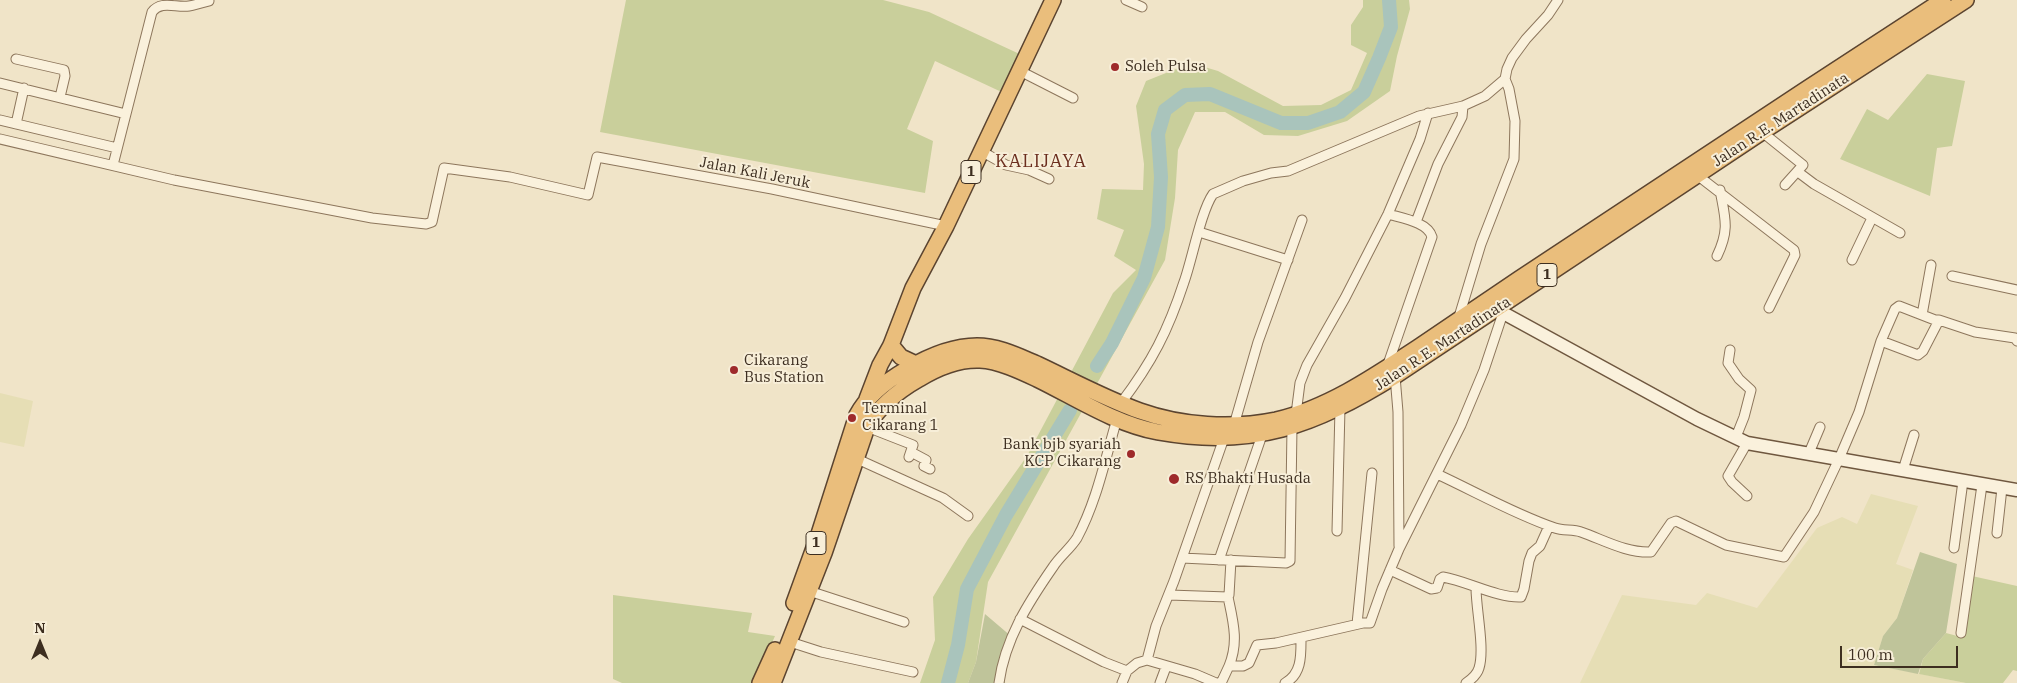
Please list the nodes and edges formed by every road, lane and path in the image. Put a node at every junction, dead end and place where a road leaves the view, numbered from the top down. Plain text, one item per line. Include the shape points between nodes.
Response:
1 (1053, 0) edge
2 (1126, 0) edge
3 (1558, 0) edge
4 (1943, 0) edge
5 (1966, 0) edge
6 (208, 1) edge
7 (1142, 7) dead end
8 (16, 59) dead end
9 (1020, 71) junction
10 (1505, 79) junction
11 (0, 83) edge
12 (24, 88) junction
13 (60, 98) junction
14 (1073, 98) dead end
15 (1463, 106) junction
16 (1428, 113) junction
17 (126, 114) junction
18 (0, 120) edge
19 (16, 124) junction
20 (1762, 132) junction
21 (0, 139) edge
22 (117, 148) junction
23 (981, 151) junction
24 (113, 165) junction
25 (1798, 172) junction
26 (1697, 174) junction
27 (1049, 179) dead end
28 (1785, 186) dead end
29 (1720, 190) junction
30 (1388, 214) junction
31 (1872, 218) junction
32 (1302, 220) dead end
33 (1416, 222) junction
34 (946, 226) junction
35 (1199, 232) junction
36 (1900, 233) dead end
37 (1717, 256) dead end
38 (1288, 260) junction
39 (1852, 260) dead end
40 (1931, 265) dead end
41 (1952, 276) dead end
42 (2017, 290) edge
43 (1769, 308) dead end
44 (1500, 311) junction
45 (1922, 315) junction
46 (1458, 320) junction
47 (1935, 320) junction
48 (1881, 341) junction
49 (2017, 341) edge
50 (891, 345) junction
51 (2017, 347) edge
52 (1730, 350) dead end
53 (916, 364) junction
54 (1026, 367) junction
55 (1391, 372) junction
56 (866, 401) junction
57 (1099, 402) junction
58 (1121, 403) junction
59 (1340, 408) junction
60 (1117, 419) junction
61 (1294, 420) junction
62 (869, 422) junction
63 (1234, 425) junction
64 (1820, 427) dead end
65 (1262, 434) junction
66 (1914, 435) dead end
67 (1224, 438) junction
68 (1741, 440) junction
69 (1809, 453) junction
70 (855, 458) junction
71 (1839, 459) junction
72 (930, 469) dead end
73 (1903, 470) junction
74 (1372, 473) dead end
75 (1437, 474) junction
76 (1963, 481) junction
77 (1982, 485) junction
78 (2002, 488) junction
79 (2017, 490) edge
80 (1747, 496) dead end
81 (968, 516) dead end
82 (1549, 526) junction
83 (1337, 531) dead end
84 (1997, 533) dead end
85 (1954, 548) dead end
86 (1399, 549) junction
87 (1182, 558) junction
88 (1219, 560) junction
89 (1231, 560) junction
90 (1390, 570) junction
91 (1476, 588) junction
92 (809, 591) junction
93 (1169, 595) junction
94 (1228, 597) junction
95 (1020, 619) junction
96 (904, 622) dead end
97 (1357, 624) junction
98 (1961, 633) dead end
99 (1301, 638) junction
100 (790, 642) junction
101 (1147, 660) junction
102 (1229, 666) junction
103 (1166, 667) junction
104 (1127, 671) junction
105 (913, 672) dead end
106 (760, 683) edge
107 (773, 683) edge
108 (999, 683) edge
109 (1122, 683) edge
110 (1160, 683) edge
111 (1218, 683) edge
112 (1285, 683) edge
113 (1466, 683) edge

1 - 9 highway, 1
2 - 7 street
3 - 10 street via 1512,58
4 - 46 highway, Jalan R.E. Martadinata / 1
5 - 20 highway, Jalan R.E. Martadinata / 1
6 - 17 street via 190,6 163,5 155,8 148,22
8 - 13 street via 64,70
9 - 14 street
9 - 23 highway, 1
10 - 15 street via 1485,96
10 - 46 street via 1515,121 1514,159 1481,244
11 - 12 street
12 - 13 street
12 - 19 street
13 - 17 street
15 - 16 street
15 - 33 street via 1462,118 1438,164
16 - 30 street
16 - 35 street via 1288,171 1261,176 1216,193 1211,198
17 - 22 street
18 - 19 street
19 - 22 street
20 - 25 street via 1802,163 1803,167
20 - 26 highway, Jalan R.E. Martadinata / 1
21 - 24 street
22 - 24 street
23 - 27 street via 1006,165 1030,170
23 - 34 highway, 1
24 - 34 street, Jalan Kali Jeruk via 372,218 426,224 432,222 444,168 510,177 588,195 597,156
25 - 28 street
25 - 31 street
26 - 29 street
26 - 44 highway, Jalan R.E. Martadinata / 1
29 - 37 street via 1726,226 1725,241
29 - 43 street via 1795,252
30 - 33 street
30 - 61 street via 1307,364 1296,399
31 - 36 street
31 - 39 street
32 - 38 street
33 - 55 street via 1432,237
34 - 50 highway, 1 via 913,288
35 - 38 street
35 - 58 street via 1166,333
38 - 63 street via 1258,342
40 - 45 street
41 - 42 street
44 - 55 highway, Jalan R.E. Martadinata / 1
44 - 68 main road
44 - 75 street via 1484,370
45 - 47 street
45 - 48 street via 1900,306 1895,309
46 - 55 highway, Jalan R.E. Martadinata / 1
47 - 48 street via 1937,324 1918,355
47 - 49 street
48 - 71 street via 1859,412
49 - 51 street
50 - 53 highway via 901,357
50 - 56 highway, 1
52 - 68 street via 1728,364 1751,390
53 - 54 highway, Jalan R.E. Martadinata / 1 via 940,352 967,346 993,348
53 - 56 highway, Jalan R.E. Martadinata / 1
54 - 57 highway, Jalan R.E. Martadinata / 1
54 - 62 highway, Jalan R.E. Martadinata / 1 via 980,360 952,364 929,372 906,386
55 - 59 highway, Jalan R.E. Martadinata / 1
55 - 61 highway, Jalan R.E. Martadinata / 1
55 - 86 street via 1398,412
56 - 106 highway, 1 via 854,423 819,534
57 - 58 highway, Jalan R.E. Martadinata / 1
57 - 60 highway, Jalan R.E. Martadinata / 1
58 - 63 highway, Jalan R.E. Martadinata / 1 via 1163,418
59 - 61 highway, Jalan R.E. Martadinata / 1
59 - 83 street
60 - 67 highway, Jalan R.E. Martadinata / 1 via 1159,432
60 - 95 street via 1096,494 1084,522 1070,548 1053,567
61 - 63 highway, Jalan R.E. Martadinata / 1
61 - 65 highway, Jalan R.E. Martadinata / 1
61 - 89 street via 1290,560 1286,563
62 - 70 highway, 1
62 - 72 street via 913,446 910,455 926,460 924,466
64 - 69 street
65 - 67 highway, Jalan R.E. Martadinata / 1
65 - 88 street
66 - 73 street
67 - 87 street
68 - 69 main road
68 - 80 street via 1728,476
69 - 71 main road
70 - 81 street via 943,498
70 - 92 highway, 1
71 - 73 main road
71 - 82 street via 1814,512 1784,557 1726,545 1676,521 1649,552 1618,547 1579,531
73 - 76 main road
74 - 97 street
75 - 82 street
75 - 86 street
76 - 77 main road
76 - 85 street
77 - 78 main road
77 - 98 street
78 - 79 main road
78 - 84 street
82 - 91 street via 1540,546 1532,553 1521,597
86 - 90 street
87 - 88 street
87 - 93 street
88 - 89 street
89 - 94 street
90 - 91 street via 1432,589 1443,577
90 - 97 street via 1370,623
91 - 113 street via 1480,664 1476,675
92 - 96 street
92 - 100 highway, 1
93 - 94 street
93 - 101 street
94 - 102 street via 1236,639
95 - 104 street
95 - 108 street via 1011,635
97 - 99 street
99 - 102 street via 1257,645 1248,664
99 - 112 street via 1300,665 1292,679
100 - 105 street
100 - 107 highway, 1
101 - 103 street
101 - 104 street
102 - 111 street via 1222,682
103 - 110 street
103 - 111 street
104 - 109 street

